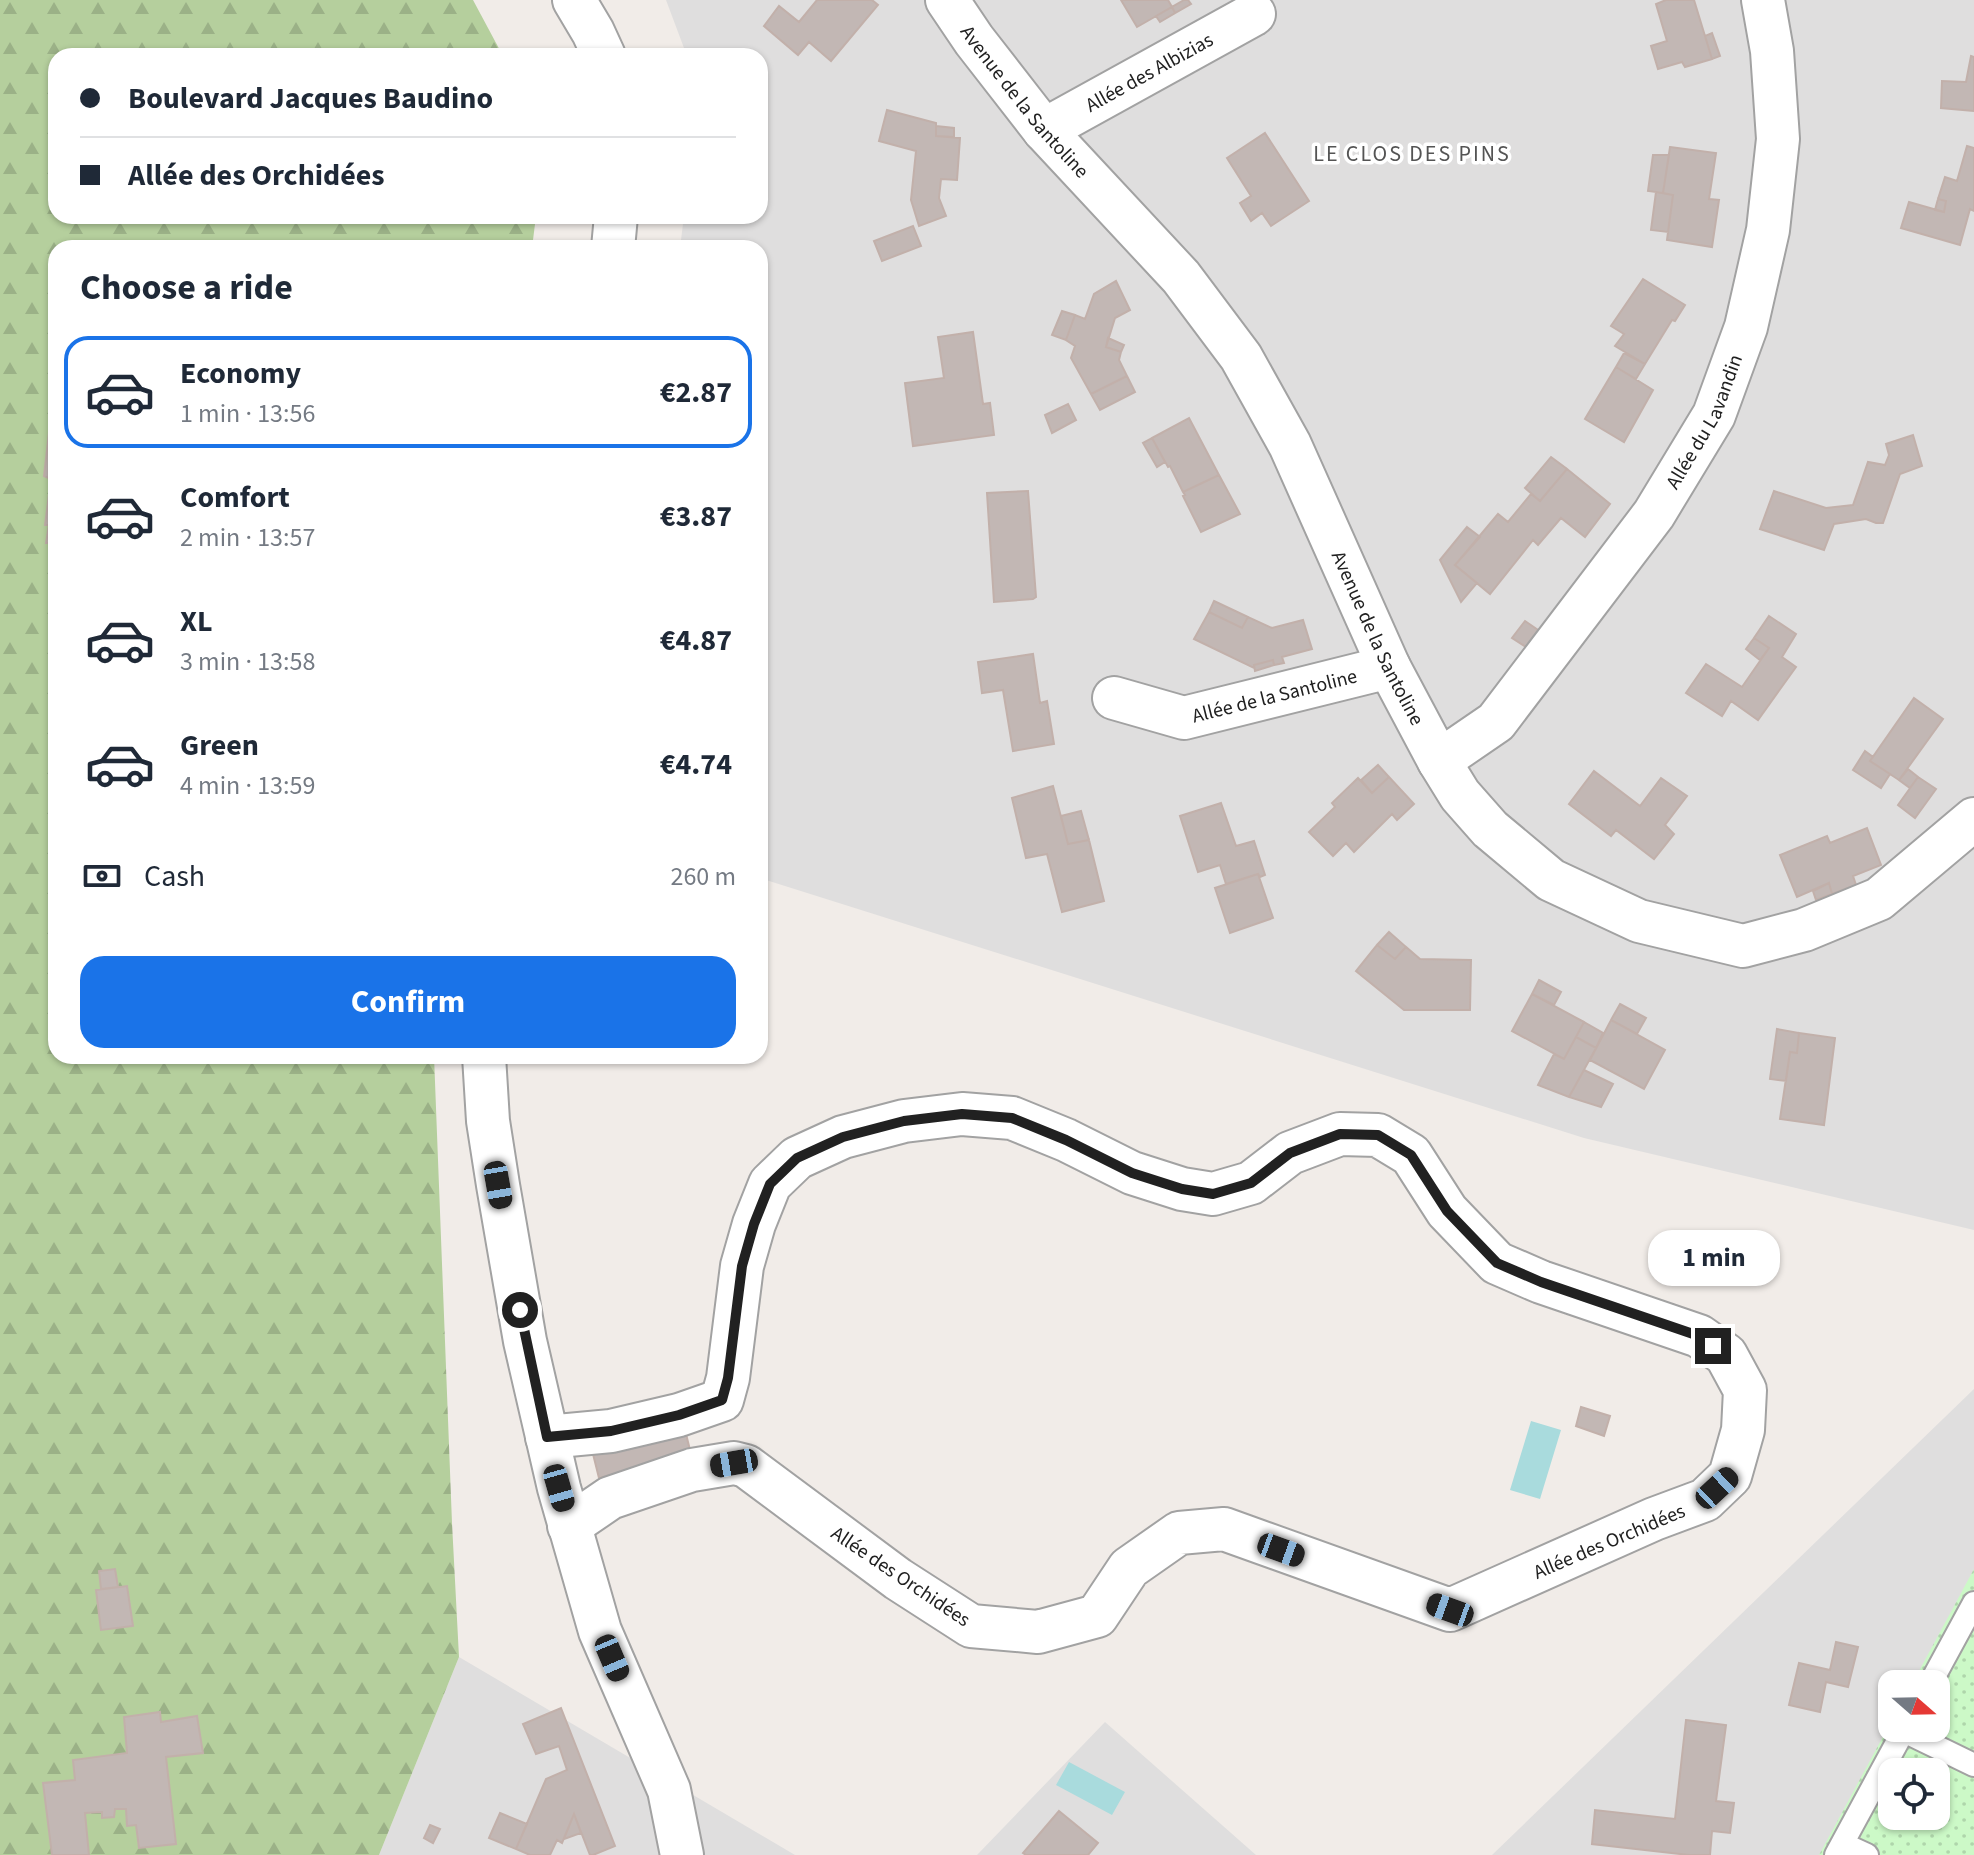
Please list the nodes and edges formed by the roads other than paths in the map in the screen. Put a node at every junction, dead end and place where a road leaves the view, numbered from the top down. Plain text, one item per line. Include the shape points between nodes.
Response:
1 (574, 0) edge
2 (947, 0) edge
3 (1763, 0) edge
4 (1254, 14) dead end
5 (600, 48) edge
6 (1044, 130) junction
7 (1389, 667) junction
8 (1114, 698) dead end
9 (1439, 761) junction
10 (1973, 821) edge
11 (484, 1064) edge
12 (722, 1400) junction
13 (547, 1437) junction
14 (734, 1463) junction
15 (569, 1526) junction
16 (1972, 1610) edge
17 (1938, 1670) edge
18 (1898, 1742) edge
19 (1928, 1742) edge
20 (1974, 1765) edge
21 (1840, 1849) edge
22 (682, 1855) edge
23 (1867, 1855) edge

1 - 5 street
2 - 6 street, Avenue de la Santoline
3 - 9 street, Allée du Lavandin via 1778,139 1768,230 1746,327 1714,415 1654,514 1496,722
4 - 6 street, Allée des Albizias
6 - 7 street, Avenue de la Santoline via 1181,277 1241,357 1290,445
7 - 8 street, Allée de la Santoline via 1184,718
7 - 9 street, Avenue de la Santoline
9 - 10 street, Avenue de la Santoline via 1490,829 1551,880 1639,921 1743,946 1804,930 1879,899
11 - 13 street via 498,1185
12 - 13 street via 611,1431
12 - 14 street, Allée des Orchidées
12 - 14 street, Allée des Orchidées via 742,1266 770,1184 797,1158 843,1137 904,1121 962,1114 1012,1118 1132,1173 1213,1194 1251,1183 1290,1153 1340,1134 1378,1135 1411,1155 1447,1211 1497,1263 1699,1336 1726,1355 1745,1390 1743,1430 1730,1476 1705,1500 1450,1610 1224,1529 1179,1533 1129,1568 1097,1616 1038,1632 971,1626 898,1579 746,1466
13 - 15 street
14 - 15 street via 692,1470 610,1498
15 - 22 street via 600,1631 669,1790
16 - 17 lane
18 - 21 lane
19 - 20 lane
21 - 23 lane

